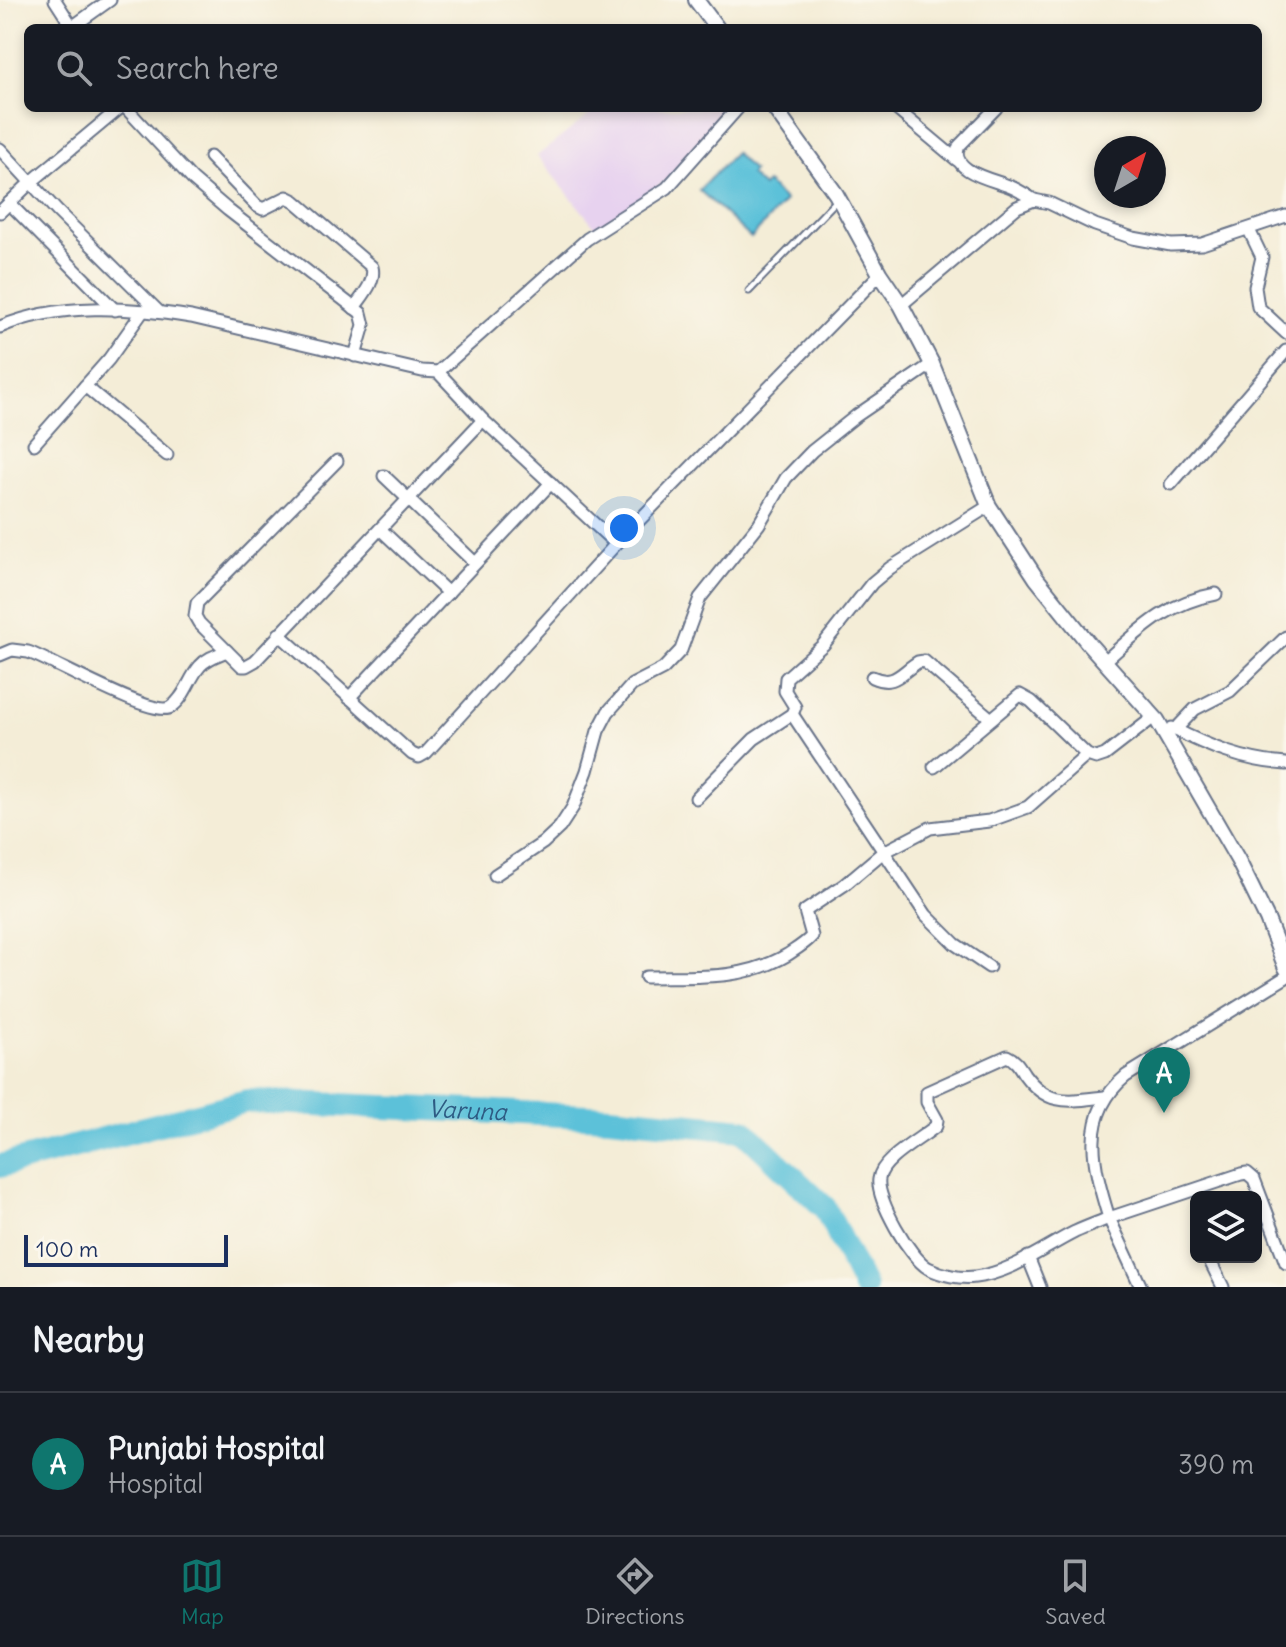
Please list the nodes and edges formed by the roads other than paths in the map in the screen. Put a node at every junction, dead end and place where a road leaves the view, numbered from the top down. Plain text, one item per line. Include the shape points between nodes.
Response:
1 (55, 0) edge
2 (110, 0) edge
3 (696, 0) edge
4 (71, 24) edge
5 (77, 24) edge
6 (714, 24) edge
7 (118, 112) edge
8 (127, 112) edge
9 (734, 112) edge
10 (777, 112) edge
11 (900, 112) edge
12 (992, 112) edge
13 (0, 149) edge
14 (210, 157) dead end
15 (957, 160) junction
16 (30, 183) junction
17 (838, 198) junction
18 (1034, 200) junction
19 (4, 207) edge
20 (1286, 216) edge
21 (1249, 230) junction
22 (880, 274) junction
23 (749, 291) dead end
24 (901, 305) junction
25 (354, 308) junction
26 (115, 310) junction
27 (143, 311) junction
28 (159, 312) junction
29 (0, 327) edge
30 (1286, 333) edge
31 (1286, 351) edge
32 (355, 356) junction
33 (932, 364) junction
34 (438, 372) junction
35 (85, 386) junction
36 (483, 420) junction
37 (34, 444) dead end
38 (167, 455) dead end
39 (337, 461) dead end
40 (384, 476) dead end
41 (551, 483) junction
42 (1171, 484) dead end
43 (409, 499) junction
44 (989, 506) junction
45 (380, 529) junction
46 (616, 544) junction
47 (475, 563) junction
48 (448, 593) junction
49 (1216, 594) dead end
50 (279, 634) junction
51 (1286, 637) edge
52 (227, 651) junction
53 (0, 655) edge
54 (1105, 661) junction
55 (872, 677) dead end
56 (349, 698) junction
57 (792, 714) junction
58 (990, 718) junction
59 (1155, 718) junction
60 (1175, 730) junction
61 (1087, 755) junction
62 (1286, 764) edge
63 (934, 767) dead end
64 (696, 798) dead end
65 (882, 853) junction
66 (495, 875) dead end
67 (989, 967) dead end
68 (1286, 968) edge
69 (646, 977) dead end
70 (1286, 977) edge
71 (1104, 1097) junction
72 (1109, 1218) junction
73 (1028, 1257) junction
74 (1211, 1263) edge
75 (1286, 1263) edge
76 (1040, 1287) edge
77 (1141, 1287) edge
78 (1223, 1287) edge

1 - 4 street
2 - 5 street
3 - 6 street
7 - 16 street
8 - 25 street via 193,180
9 - 34 street via 667,188 587,239
10 - 17 street
11 - 15 street
12 - 15 street via 959,146
13 - 16 street
14 - 25 street via 257,206 270,208 287,197 295,201 372,267 372,281
15 - 18 street via 976,175
16 - 19 street
16 - 28 street
17 - 22 street
17 - 23 lane
18 - 21 street via 1133,238 1171,245 1202,244
18 - 24 street via 1017,207
19 - 26 street
20 - 21 street
21 - 30 street via 1262,257 1258,307
22 - 24 street
22 - 46 street
24 - 33 street
25 - 32 street via 364,318
26 - 27 street
26 - 29 street via 48,311
27 - 28 street
27 - 35 street
28 - 32 street
31 - 42 street
32 - 34 street
33 - 44 street
33 - 66 street via 856,416 786,478 759,524 700,598 681,650 663,669 632,685 608,712 578,797 560,827
34 - 36 street
35 - 37 street
35 - 38 street
36 - 41 street
36 - 43 street
39 - 52 street via 197,603 195,616
40 - 43 street
41 - 46 street
41 - 47 street
43 - 45 street
43 - 47 street
44 - 54 street via 1036,578
44 - 57 street via 872,583 823,645 786,678 785,691 795,707
45 - 48 street
45 - 50 street
46 - 56 street via 426,753 412,754
47 - 48 street
48 - 56 street
49 - 54 street via 1193,598 1156,616
50 - 52 street via 246,666
50 - 56 street
51 - 60 street via 1230,691 1195,709
52 - 53 street via 200,665 183,694 164,710 28,652
54 - 59 street
55 - 58 street via 893,680 924,661
57 - 64 street via 754,739
57 - 65 street
58 - 61 street via 1015,697 1025,696
58 - 63 street
59 - 60 street
59 - 61 street via 1105,755
59 - 68 street via 1238,860
60 - 62 street via 1229,755
61 - 65 street via 1028,807 989,821 930,828
65 - 67 street via 937,929
65 - 69 street via 810,906 805,911 812,936 768,966 729,975
70 - 71 street via 1126,1076
71 - 72 street via 1096,1115 1094,1154
71 - 73 street via 1055,1100 1007,1056 927,1092 936,1126 883,1169 882,1196 925,1267 973,1278
72 - 73 street
72 - 75 street via 1247,1173 1254,1179
72 - 77 street
73 - 76 street
74 - 78 street

